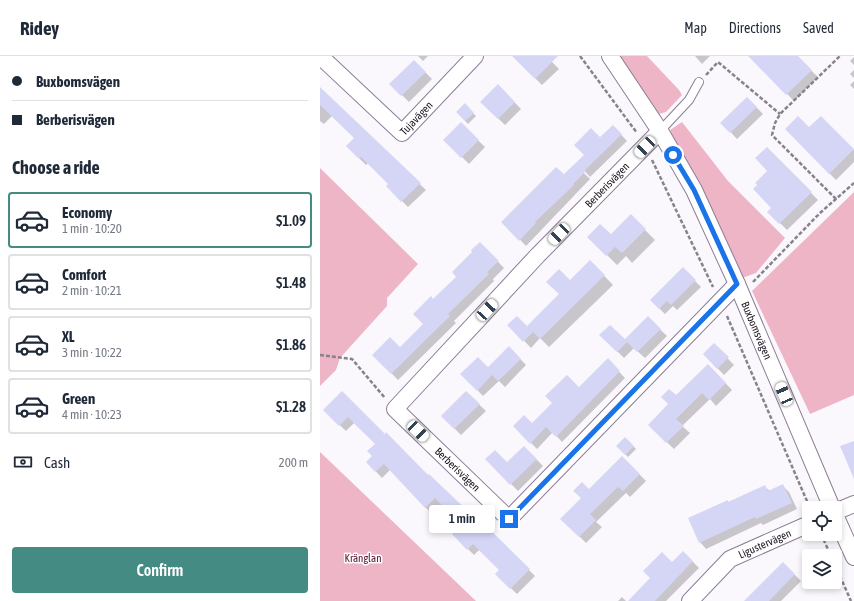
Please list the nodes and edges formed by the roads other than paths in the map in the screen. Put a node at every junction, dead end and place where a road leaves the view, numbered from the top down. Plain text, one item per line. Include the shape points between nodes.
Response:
1 (320, 56) edge
2 (475, 56) edge
3 (610, 56) edge
4 (699, 82) road end
5 (660, 131) junction
6 (739, 289) junction
7 (829, 501) edge
8 (854, 504) edge
9 (842, 510) edge
10 (802, 527) edge
11 (842, 530) edge
12 (854, 557) edge
13 (690, 601) edge

1 - 2 street, Tujavägen via 402,133
3 - 5 street, Buxbomsvägen
4 - 5 lane via 689,100
5 - 6 street, Buxbomsvägen via 694,190
5 - 6 street, Berberisvägen via 538,255 395,409 509,519 720,301
6 - 7 street, Buxbomsvägen
8 - 9 street
10 - 13 street, Ligustervägen via 730,559
11 - 12 street

